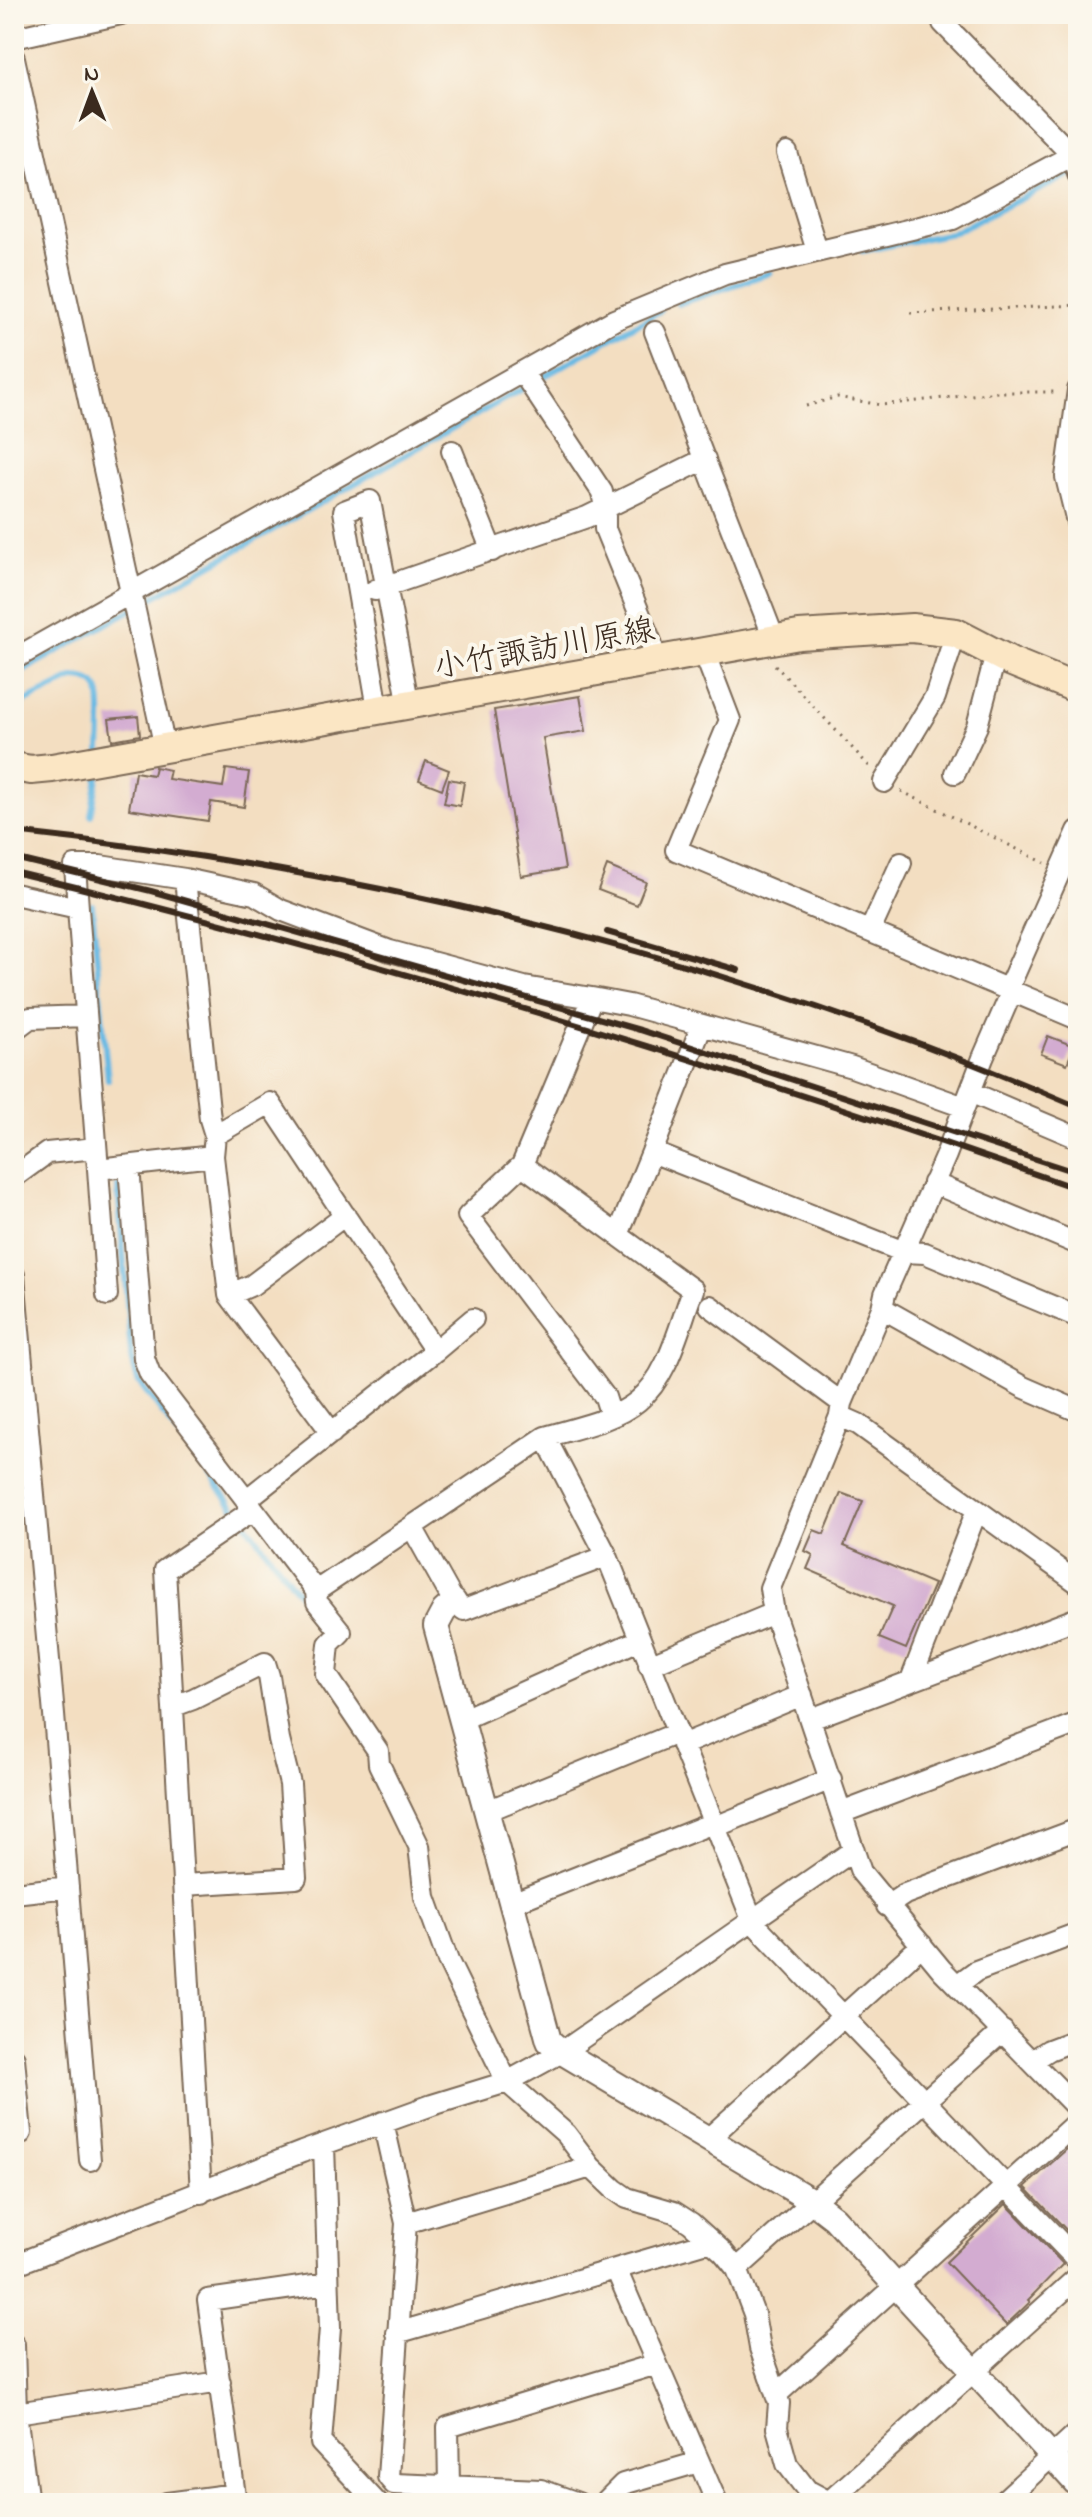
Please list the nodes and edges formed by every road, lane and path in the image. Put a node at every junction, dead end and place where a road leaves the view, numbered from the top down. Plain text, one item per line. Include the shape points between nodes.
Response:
1 (121, 14) edge
2 (941, 14) edge
3 (14, 38) edge
4 (14, 58) edge
5 (787, 153) dead end
6 (1075, 161) edge
7 (817, 251) junction
8 (1078, 305) edge
9 (910, 313) dead end
10 (655, 332) dead end
11 (524, 374) junction
12 (1078, 391) edge
13 (806, 406) dead end
14 (1075, 445) edge
15 (452, 451) dead end
16 (705, 459) junction
17 (605, 508) junction
18 (1078, 526) edge
19 (492, 551) junction
20 (387, 587) junction
21 (132, 593) junction
22 (358, 594) junction
23 (956, 633) junction
24 (775, 641) junction
25 (704, 652) junction
26 (996, 654) junction
27 (14, 659) edge
28 (656, 662) junction
29 (1078, 689) edge
30 (409, 706) junction
31 (375, 712) junction
32 (165, 748) junction
33 (14, 767) edge
34 (955, 773) dead end
35 (884, 782) dead end
36 (1078, 831) edge
37 (901, 863) dead end
38 (185, 879) junction
39 (14, 894) edge
40 (78, 908) junction
41 (870, 931) junction
42 (1010, 990) junction
43 (592, 998) junction
44 (85, 1016) junction
45 (1078, 1019) edge
46 (702, 1025) junction
47 (14, 1030) edge
48 (967, 1100) junction
49 (215, 1135) junction
50 (1078, 1138) edge
51 (96, 1148) junction
52 (652, 1152) junction
53 (213, 1156) junction
54 (522, 1165) junction
55 (129, 1166) junction
56 (98, 1169) junction
57 (14, 1177) edge
58 (933, 1183) junction
59 (345, 1215) junction
60 (618, 1235) junction
61 (1078, 1244) edge
62 (904, 1252) junction
63 (14, 1275) edge
64 (107, 1295) dead end
65 (229, 1295) junction
66 (710, 1306) dead end
67 (882, 1308) junction
68 (1078, 1317) edge
69 (473, 1319) dead end
70 (435, 1351) junction
71 (841, 1410) junction
72 (1078, 1411) edge
73 (611, 1416) junction
74 (332, 1433) junction
75 (545, 1437) junction
76 (977, 1510) junction
77 (246, 1512) junction
78 (412, 1527) junction
79 (607, 1556) junction
80 (1078, 1583) edge
81 (316, 1591) junction
82 (454, 1602) junction
83 (774, 1613) junction
84 (1078, 1618) edge
85 (639, 1640) junction
86 (649, 1665) junction
87 (911, 1680) junction
88 (802, 1695) junction
89 (174, 1706) junction
90 (463, 1719) junction
91 (811, 1719) junction
92 (1078, 1723) edge
93 (680, 1739) junction
94 (831, 1779) junction
95 (487, 1811) junction
96 (841, 1813) junction
97 (714, 1825) junction
98 (1078, 1829) edge
99 (854, 1850) junction
100 (183, 1885) junction
101 (68, 1887) junction
102 (14, 1893) edge
103 (512, 1903) junction
104 (887, 1906) junction
105 (753, 1922) junction
106 (1078, 1933) edge
107 (922, 1945) junction
108 (957, 1985) junction
109 (844, 2017) junction
110 (1003, 2031) junction
111 (1078, 2039) edge
112 (562, 2052) junction
113 (14, 2058) edge
114 (1032, 2061) junction
115 (507, 2082) junction
116 (926, 2101) junction
117 (1078, 2109) edge
118 (1078, 2121) edge
119 (383, 2122) junction
120 (14, 2133) edge
121 (708, 2139) junction
122 (324, 2145) junction
123 (90, 2160) dead end
124 (591, 2167) junction
125 (1007, 2185) junction
126 (201, 2193) junction
127 (812, 2201) junction
128 (406, 2223) junction
129 (711, 2241) junction
130 (1078, 2261) edge
131 (14, 2265) edge
132 (616, 2269) junction
133 (737, 2269) junction
134 (1078, 2277) edge
135 (328, 2283) junction
136 (899, 2286) junction
137 (397, 2333) junction
138 (14, 2345) edge
139 (657, 2364) junction
140 (974, 2371) junction
141 (220, 2382) junction
142 (776, 2395) junction
143 (16, 2413) junction
144 (1078, 2432) edge
145 (1052, 2455) junction
146 (699, 2462) junction
147 (1078, 2485) edge
148 (449, 2486) junction
149 (236, 2498) edge
150 (28, 2503) edge
151 (167, 2503) edge
152 (377, 2503) edge
153 (578, 2503) edge
154 (604, 2503) edge
155 (717, 2503) edge
156 (830, 2503) edge
157 (1001, 2503) edge

1 - 3 street
2 - 6 street via 943,23
4 - 21 street
5 - 7 street
6 - 7 street via 953,219
7 - 11 street via 725,274 667,297 614,320
8 - 9 path
10 - 16 street
11 - 17 street via 602,492
11 - 21 street
12 - 13 path via 998,392 881,405 837,397
12 - 14 street
14 - 18 street via 1066,477
15 - 19 street
16 - 17 street
16 - 24 street
17 - 19 street
17 - 28 street via 605,529
19 - 20 street
20 - 22 street
20 - 22 street via 370,501 344,511
20 - 30 street
21 - 27 street
21 - 32 street
22 - 31 street
23 - 24 main road, 小竹諏訪川原線 via 898,629
23 - 26 main road, 小竹諏訪川原線
23 - 35 street via 935,697
24 - 25 main road, 小竹諏訪川原線
25 - 28 main road, 小竹諏訪川原線
25 - 41 street via 730,720 676,850
26 - 29 main road, 小竹諏訪川原線
26 - 34 street via 977,726
28 - 30 main road, 小竹諏訪川原線
30 - 31 main road, 小竹諏訪川原線
31 - 32 main road, 小竹諏訪川原線
32 - 33 main road, 小竹諏訪川原線 via 42,769
36 - 42 street
37 - 41 street
38 - 40 street via 75,866
38 - 43 street via 254,894 281,910 390,951 524,987
38 - 49 street
39 - 40 street
40 - 44 street
41 - 42 street
42 - 45 street
42 - 48 street
43 - 46 street
43 - 54 street
44 - 47 street via 30,1018
44 - 51 street
46 - 48 street
46 - 52 street
48 - 50 street
48 - 58 street
49 - 53 street
49 - 59 street via 270,1103
51 - 56 street
51 - 57 street via 47,1153
52 - 60 street
52 - 62 street
53 - 55 street
53 - 65 street
54 - 60 street
54 - 73 street via 468,1216 605,1397
55 - 56 street
55 - 77 street via 144,1358
56 - 64 street
58 - 61 street
58 - 62 street
59 - 65 street via 252,1285
59 - 70 street
60 - 73 street via 693,1290 651,1388 637,1403
62 - 67 street
62 - 68 street via 925,1253
63 - 101 street
65 - 74 street
66 - 71 street
67 - 71 street
67 - 72 street via 1023,1387
69 - 70 street
70 - 74 street
71 - 76 street
71 - 83 street via 770,1588
73 - 75 street
74 - 77 street
75 - 78 street
75 - 79 street
76 - 80 street
76 - 87 street
77 - 81 street
77 - 89 street via 165,1570
78 - 81 street
78 - 82 street
79 - 82 street via 464,1610
79 - 85 street
81 - 115 street via 317,1602 341,1632 329,1644 326,1674 378,1751 379,1764 419,1846 425,1897 448,1961
82 - 90 street via 436,1626
83 - 86 street
83 - 88 street
84 - 87 street
85 - 86 street
85 - 90 street
86 - 93 street
87 - 91 street
88 - 91 street
88 - 93 street
89 - 100 street
89 - 100 street via 265,1663 290,1784 296,1878
90 - 95 street
91 - 94 street
92 - 96 street
93 - 95 street
93 - 97 street
94 - 96 street
94 - 97 street
95 - 103 street
96 - 99 street
97 - 103 street
97 - 105 street
98 - 104 street via 905,1894
99 - 104 street via 861,1872
99 - 105 street
100 - 126 street
101 - 102 street
101 - 123 street
103 - 112 street via 549,2041
104 - 107 street
105 - 109 street
105 - 112 street
106 - 108 street via 976,1971
107 - 108 street
107 - 109 street
108 - 110 street
109 - 116 street
109 - 121 street
110 - 114 street
110 - 116 street
111 - 114 street
112 - 115 street
112 - 121 street
113 - 120 street via 21,2133
114 - 117 street
115 - 119 street
115 - 124 street via 566,2134
116 - 125 street
116 - 127 street
118 - 125 street
119 - 122 street
119 - 128 street
121 - 127 street
122 - 126 street
122 - 135 street
124 - 128 street
124 - 129 street via 627,2198 674,2212
125 - 130 street
125 - 136 street
126 - 131 street
127 - 133 street
127 - 136 street
128 - 137 street
129 - 132 street
129 - 133 street
132 - 137 street
132 - 139 street
133 - 142 street
134 - 140 street
135 - 141 street via 208,2300
135 - 152 street via 321,2443
136 - 140 street
136 - 142 street
137 - 148 street via 388,2477 394,2484
138 - 143 street
139 - 146 street
139 - 148 street via 448,2427
140 - 145 street
140 - 156 street
141 - 143 street
141 - 149 street
142 - 156 street via 787,2464 807,2490
143 - 150 street
144 - 145 street
145 - 147 street
145 - 157 street
146 - 154 street via 623,2484
146 - 155 street
148 - 153 street via 541,2490
149 - 151 street

